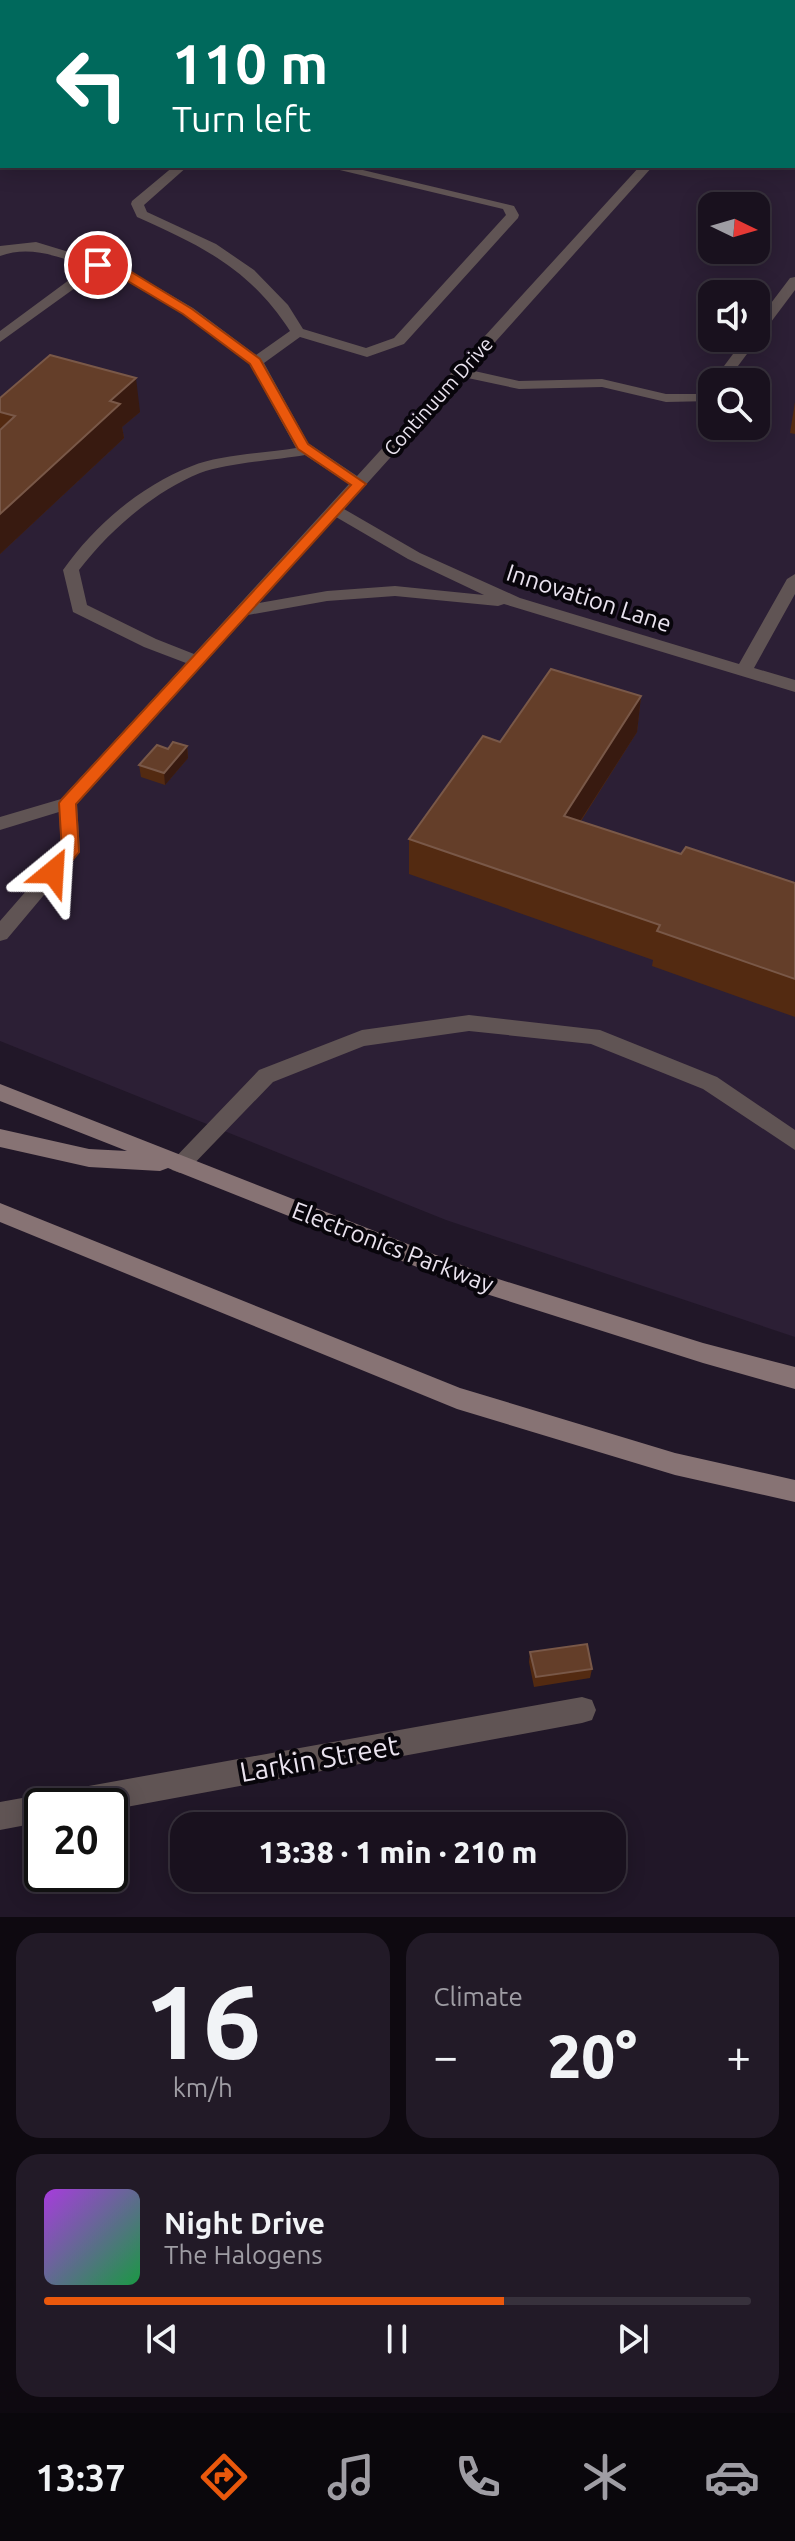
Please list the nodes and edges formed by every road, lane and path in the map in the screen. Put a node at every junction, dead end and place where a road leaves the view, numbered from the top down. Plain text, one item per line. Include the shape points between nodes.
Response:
1 (180, 168) edge
2 (338, 168) edge
3 (645, 168) edge
4 (0, 252) edge
5 (98, 265) junction
6 (795, 281) edge
7 (770, 314) edge
8 (298, 332) junction
9 (0, 338) edge
10 (256, 362) junction
11 (460, 372) junction
12 (698, 399) edge
13 (308, 450) junction
14 (359, 484) junction
15 (335, 510) junction
16 (795, 579) edge
17 (514, 602) junction
18 (243, 611) junction
19 (197, 661) junction
20 (744, 671) junction
21 (795, 686) edge
22 (68, 803) junction
23 (0, 824) edge
24 (0, 934) edge
25 (0, 1092) edge
26 (0, 1138) edge
27 (795, 1141) edge
28 (180, 1164) junction
29 (0, 1212) edge
30 (795, 1378) edge
31 (795, 1491) edge
32 (582, 1710) dead end
33 (128, 1793) edge
34 (24, 1811) edge
35 (0, 1816) edge

1 - 8 street via 137,204 142,214 225,252 280,301
2 - 8 street via 508,206 513,215 399,341 367,353
3 - 11 street, Continuum Drive
4 - 5 street via 36,246
5 - 9 street
5 - 10 street via 123,273 188,311
6 - 7 street
8 - 10 street
10 - 13 street
11 - 12 street via 519,385 602,383
11 - 14 street, Continuum Drive
13 - 14 street
13 - 19 street via 197,469 139,502 96,538 71,570 79,608
14 - 15 street, Continuum Drive
15 - 17 street, Innovation Lane via 414,556
15 - 18 street, Continuum Drive
16 - 20 street
17 - 18 street via 395,591
17 - 20 street, Innovation Lane
18 - 19 street, Continuum Drive
19 - 22 street, Continuum Drive
20 - 21 street, Innovation Lane
22 - 23 street
22 - 24 street via 71,852
25 - 28 main road, Electronics Parkway
26 - 28 main road via 89,1158
27 - 28 street via 710,1083 593,1036 469,1023 362,1038 266,1076
28 - 30 main road, Electronics Parkway via 488,1285
29 - 31 main road via 457,1398 675,1464
32 - 33 street, Larkin Street
34 - 35 street

